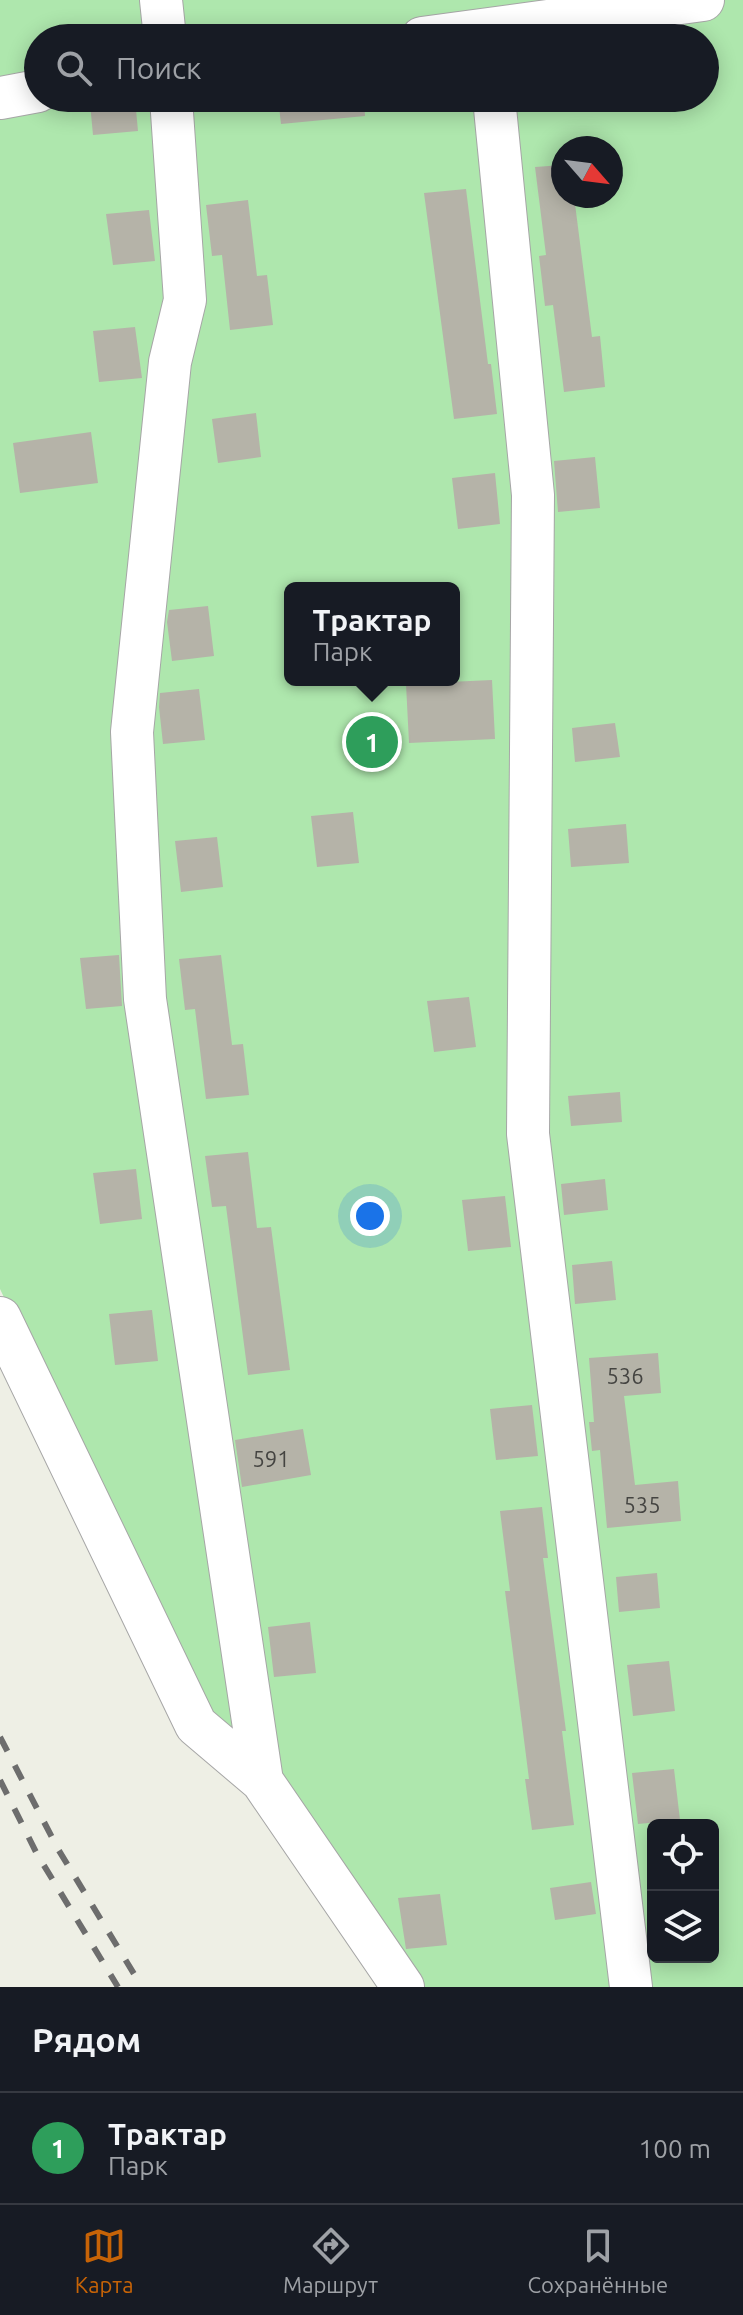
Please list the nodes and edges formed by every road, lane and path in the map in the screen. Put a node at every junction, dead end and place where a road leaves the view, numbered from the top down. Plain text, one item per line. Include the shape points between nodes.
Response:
1 (161, 0) edge
2 (703, 0) edge
3 (488, 23) edge
4 (164, 24) edge
5 (24, 94) edge
6 (0, 98) edge
7 (172, 112) edge
8 (495, 112) edge
9 (0, 1318) edge
10 (262, 1781) junction
11 (403, 1987) edge
12 (631, 1987) edge

1 - 4 street
2 - 3 street
5 - 6 street
7 - 10 street via 185,300 170,362 132,732 145,999
8 - 12 street via 533,495 528,1134
9 - 10 street via 196,1725
10 - 11 street

